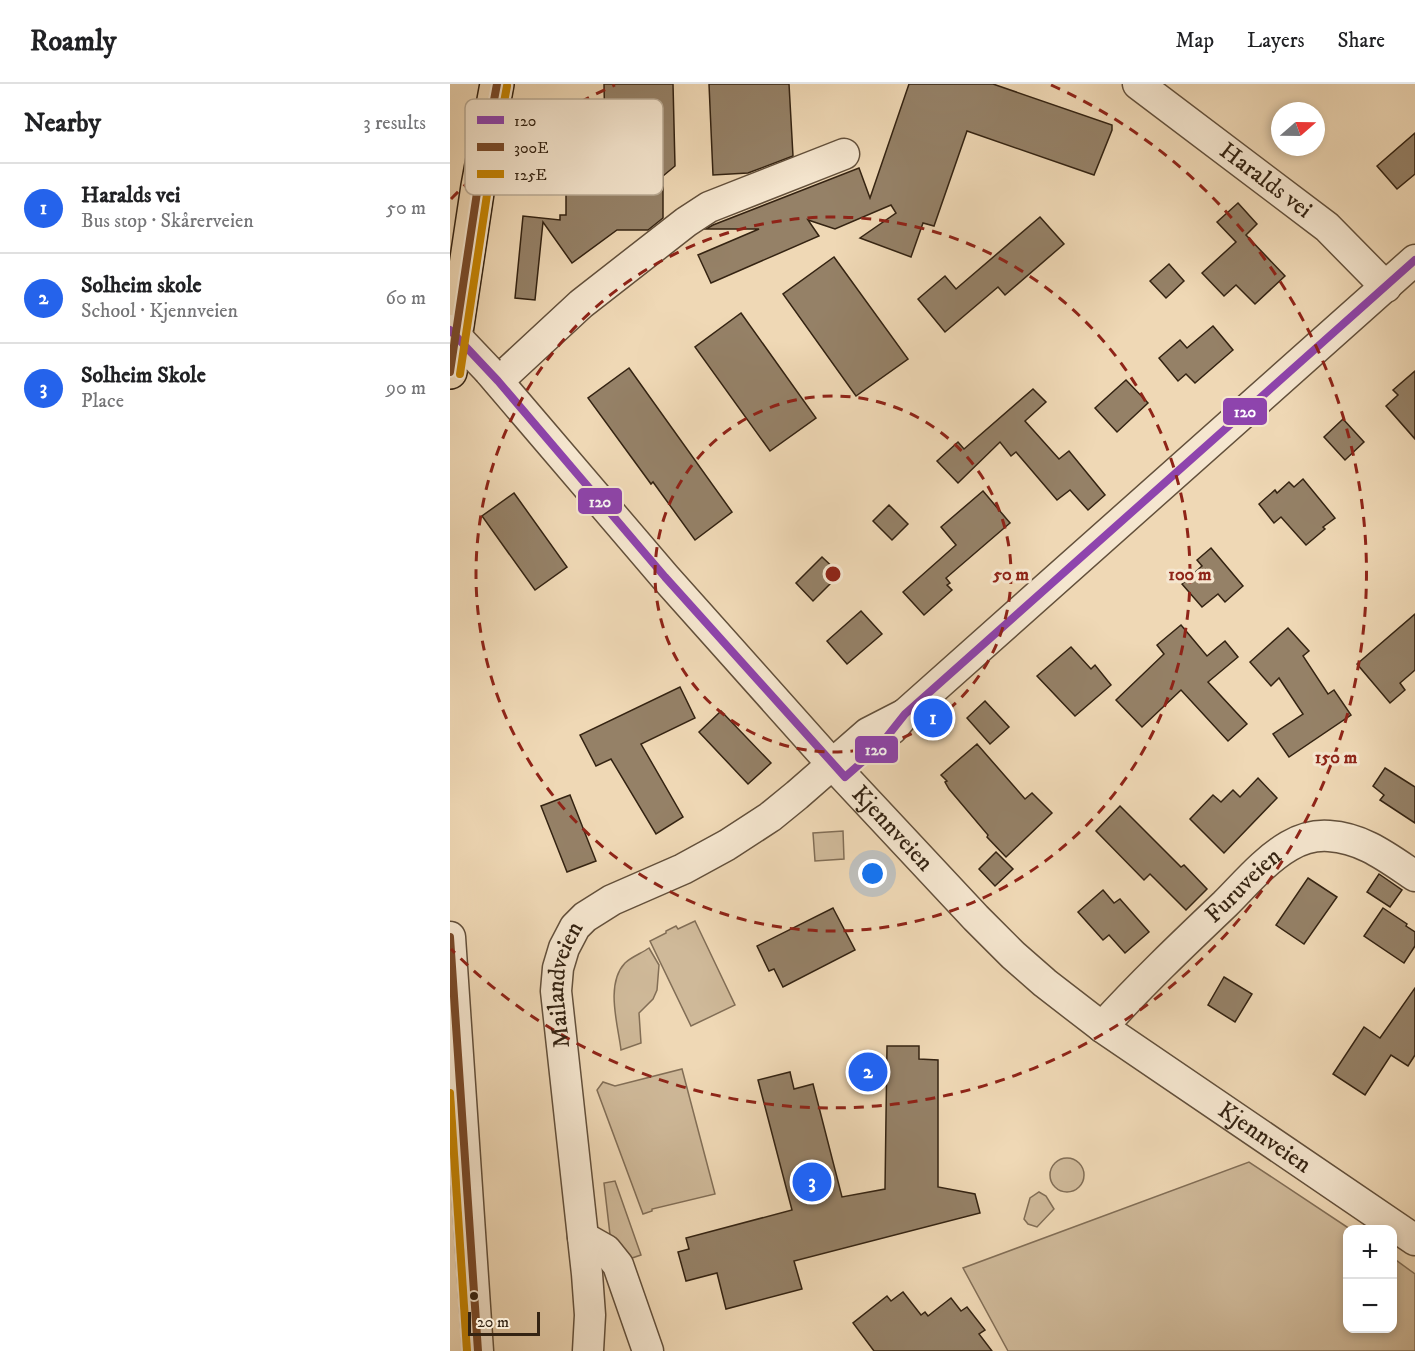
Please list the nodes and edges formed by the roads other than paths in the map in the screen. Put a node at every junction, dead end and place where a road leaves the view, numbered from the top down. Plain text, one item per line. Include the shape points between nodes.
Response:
1 (497, 84) edge
2 (1138, 84) edge
3 (494, 99) edge
4 (844, 154) dead end
5 (477, 195) edge
6 (1415, 260) edge
7 (1386, 287) junction
8 (450, 330) edge
9 (450, 372) edge
10 (494, 376) junction
11 (839, 771) junction
12 (1415, 876) edge
13 (450, 937) edge
14 (1102, 1027) junction
15 (583, 1237) junction
16 (1415, 1240) edge
17 (478, 1351) edge
18 (588, 1351) edge
19 (648, 1351) edge

1 - 3 highway
2 - 7 street, Haralds vei via 1327,227
4 - 10 street via 709,207
5 - 9 highway
6 - 7 street, Mailandveien
7 - 11 street, Mailandveien via 905,714 868,734
8 - 10 street, Kjennveien, bridge
10 - 11 street, Kjennveien via 665,577
11 - 14 street, Kjennveien via 1014,955
11 - 15 street, Mailandveien via 728,845 598,907 575,927 558,968 557,1007
12 - 14 street, Furuveien via 1374,848 1348,839 1328,836 1291,844 1228,900
13 - 17 street
14 - 16 street, Kjennveien
15 - 18 street, Mailandveien via 590,1315
15 - 19 street via 606,1250 618,1264

